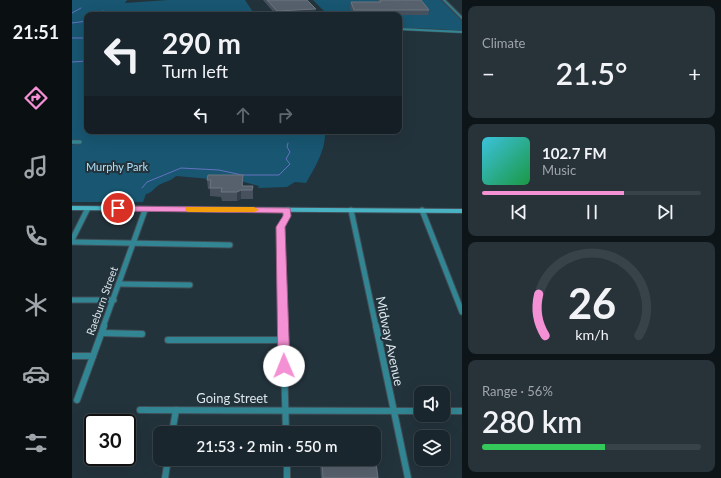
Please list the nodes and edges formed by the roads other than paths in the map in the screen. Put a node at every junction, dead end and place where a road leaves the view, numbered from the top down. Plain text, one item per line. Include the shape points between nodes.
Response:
1 (444, 0) edge
2 (462, 18) edge
3 (402, 29) edge
4 (462, 33) edge
5 (72, 142) edge
6 (80, 142) dead end
7 (72, 208) edge
8 (88, 208) junction
9 (146, 208) junction
10 (288, 210) junction
11 (351, 210) junction
12 (422, 210) junction
13 (462, 211) edge
14 (72, 241) edge
15 (134, 243) junction
16 (230, 245) dead end
17 (119, 284) junction
18 (190, 285) dead end
19 (72, 300) edge
20 (114, 300) junction
21 (462, 312) edge
22 (102, 333) junction
23 (142, 334) dead end
24 (168, 340) dead end
25 (284, 340) junction
26 (72, 356) edge
27 (93, 356) junction
28 (77, 400) dead end
29 (140, 410) dead end
30 (176, 410) junction
31 (286, 410) junction
32 (394, 410) junction
33 (414, 410) edge
34 (450, 411) edge
35 (462, 411) edge
36 (173, 426) edge
37 (286, 426) edge
38 (167, 466) edge
39 (287, 466) edge
40 (165, 478) edge
41 (287, 478) edge
42 (408, 478) edge

1 - 2 street
3 - 4 street
5 - 6 street
7 - 8 main road
8 - 9 main road
8 - 14 street
9 - 10 main road
9 - 15 street, Raeburn Street
10 - 11 main road
10 - 25 street via 280,227
11 - 12 main road
11 - 32 street, Midway Avenue
12 - 13 main road
12 - 21 street
14 - 15 street
15 - 16 street
15 - 17 street, Raeburn Street
17 - 18 street
17 - 20 street, Raeburn Street
19 - 20 street
20 - 22 street, Raeburn Street
22 - 23 street
22 - 27 street, Raeburn Street
24 - 25 street
25 - 31 street
26 - 27 street
27 - 28 street, Raeburn Street
29 - 30 street, Going Street
30 - 31 street, Going Street
30 - 36 street
31 - 32 street, Going Street
31 - 37 street
32 - 33 street, Going Street
32 - 42 street, Midway Avenue
34 - 35 street
38 - 40 street
39 - 41 street

